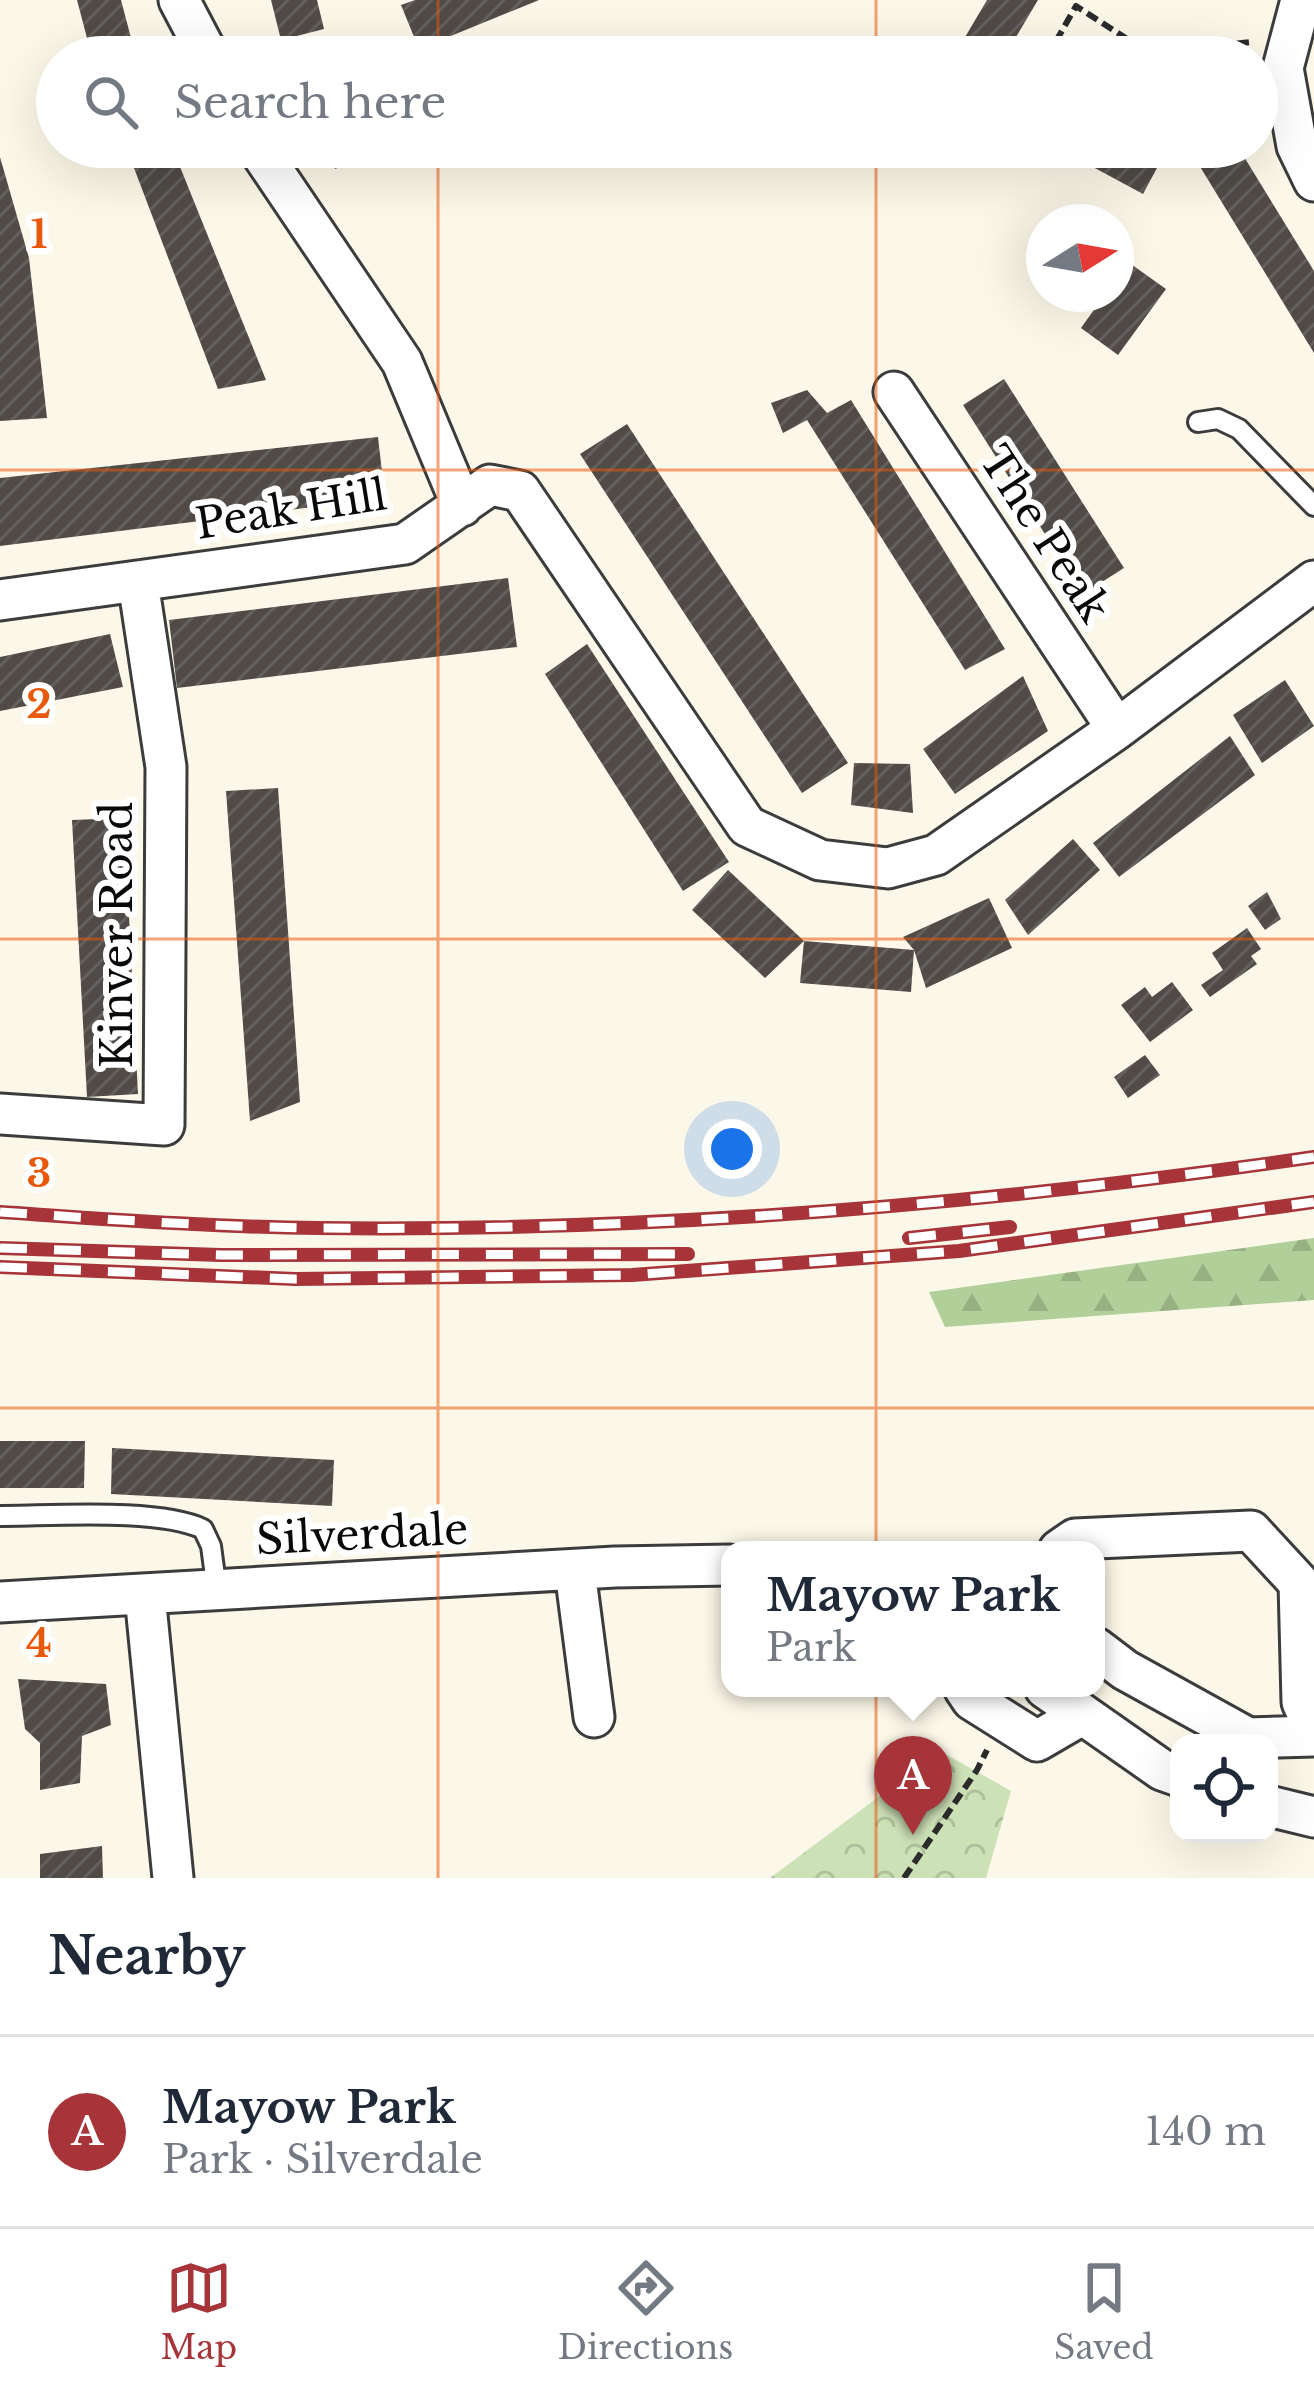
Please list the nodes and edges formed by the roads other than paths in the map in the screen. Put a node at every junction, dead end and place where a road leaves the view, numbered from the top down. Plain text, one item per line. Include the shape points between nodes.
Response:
1 (179, 0) edge
2 (1296, 19) edge
3 (198, 36) edge
4 (271, 168) edge
5 (1314, 182) edge
6 (894, 392) dead end
7 (1198, 422) dead end
8 (462, 506) junction
9 (1314, 506) edge
10 (1314, 581) edge
11 (138, 582) junction
12 (0, 600) edge
13 (1117, 729) junction
14 (0, 1114) edge
15 (0, 1516) edge
16 (1072, 1541) edge
17 (721, 1565) edge
18 (575, 1570) junction
19 (217, 1591) junction
20 (145, 1595) junction
21 (0, 1602) edge
22 (1105, 1655) edge
23 (970, 1697) edge
24 (1056, 1697) edge
25 (1080, 1716) junction
26 (594, 1718) dead end
27 (1314, 1732) edge
28 (1170, 1773) edge
29 (1278, 1808) edge
30 (1314, 1817) edge
31 (173, 1878) edge

1 - 3 street
2 - 5 street via 1283,68 1297,146
4 - 8 street, Peak Hill via 402,362
6 - 13 street, The Peak
7 - 9 lane via 1218,419 1239,429
8 - 11 street, Peak Hill via 405,544
8 - 13 street via 490,485 520,491 747,826 820,860 888,868 936,855
10 - 13 street
11 - 12 street, Peak Hill
11 - 14 street, Kinver Road via 166,767 164,1125
15 - 19 lane via 190,1522 211,1546
16 - 27 street via 1251,1531 1299,1583 1302,1702
17 - 18 street, Silverdale
18 - 19 street, Silverdale
18 - 26 street
19 - 20 street, Silverdale
20 - 21 street, Silverdale
20 - 31 street
22 - 27 street via 1248,1738
23 - 25 street via 1037,1741
24 - 25 street
25 - 28 street
29 - 30 street

